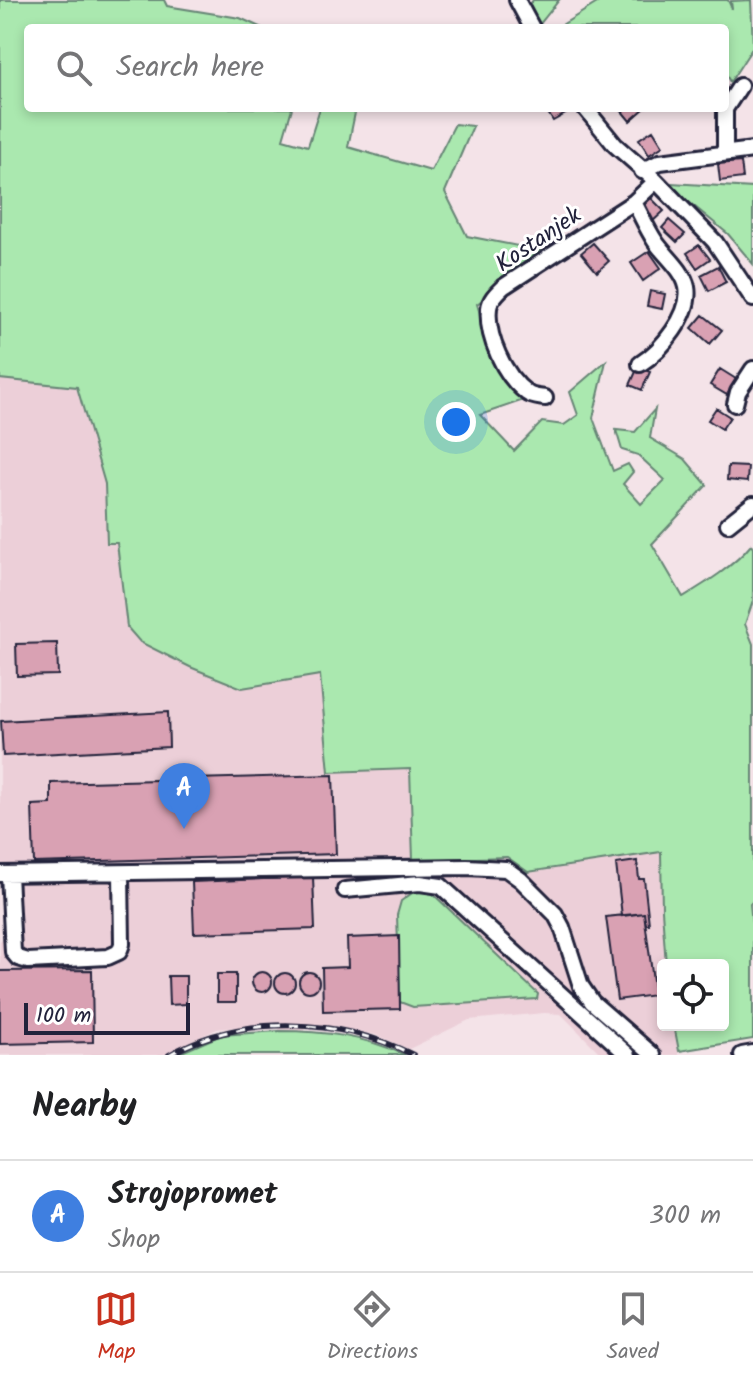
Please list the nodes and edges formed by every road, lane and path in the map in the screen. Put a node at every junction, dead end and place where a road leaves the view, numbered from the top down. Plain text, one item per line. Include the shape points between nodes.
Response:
1 (517, 0) edge
2 (530, 24) edge
3 (740, 86) dead end
4 (729, 103) edge
5 (588, 112) edge
6 (725, 112) edge
7 (753, 150) edge
8 (725, 153) junction
9 (642, 171) junction
10 (656, 181) junction
11 (634, 202) junction
12 (753, 299) edge
13 (640, 364) dead end
14 (753, 369) edge
15 (545, 398) dead end
16 (735, 404) dead end
17 (753, 504) edge
18 (728, 524) dead end
19 (121, 873) junction
20 (4, 874) edge
21 (345, 890) dead end
22 (753, 1053) edge
23 (628, 1055) edge
24 (653, 1055) edge
25 (742, 1055) edge

1 - 2 street
3 - 4 street
5 - 9 street
6 - 8 street
7 - 8 street
8 - 9 street via 660,162
9 - 10 street
10 - 11 street, Kostanjek
10 - 12 street via 715,242
11 - 13 street via 655,242 687,284 687,297 667,340
11 - 15 street, Kostanjek via 492,298 490,324 498,353 529,395
14 - 16 street
17 - 18 street
19 - 20 street
19 - 20 street via 119,952 28,961 13,952
19 - 24 street via 506,869 555,914 592,1002
21 - 23 street via 441,886
22 - 25 street

